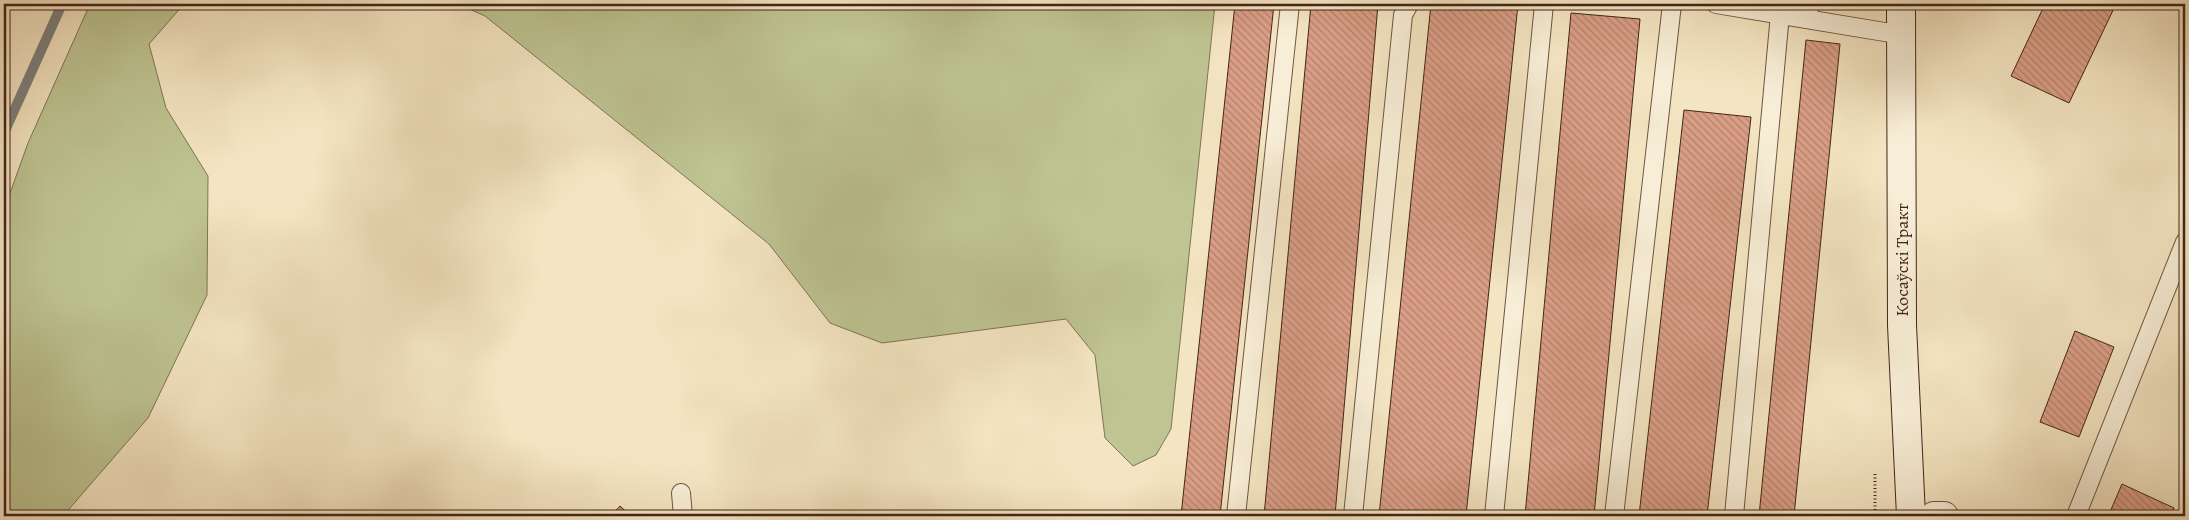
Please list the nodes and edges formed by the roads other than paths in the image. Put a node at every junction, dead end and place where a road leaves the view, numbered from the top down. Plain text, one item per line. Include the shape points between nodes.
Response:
1 (1290, 4) edge
2 (1408, 4) edge
3 (1544, 4) edge
4 (1672, 4) edge
5 (1716, 4) edge
6 (1901, 4) edge
7 (1808, 11) edge
8 (1780, 14) junction
9 (1902, 35) junction
10 (2185, 242) edge
11 (681, 493) dead end
12 (683, 516) edge
13 (1236, 516) edge
14 (1353, 516) edge
15 (1494, 516) edge
16 (1614, 516) edge
17 (1734, 516) edge
18 (1911, 516) edge
19 (1934, 516) edge
20 (1944, 516) edge
21 (2076, 516) edge

1 - 13 lane
2 - 14 lane via 1403,15
3 - 15 lane
4 - 16 lane
5 - 8 lane
6 - 9 main road, Косаўскі Тракт
7 - 8 lane
7 - 9 lane
8 - 17 lane
9 - 18 main road, Косаўскі Тракт via 1902,325
10 - 21 lane
11 - 12 lane
19 - 20 main road

